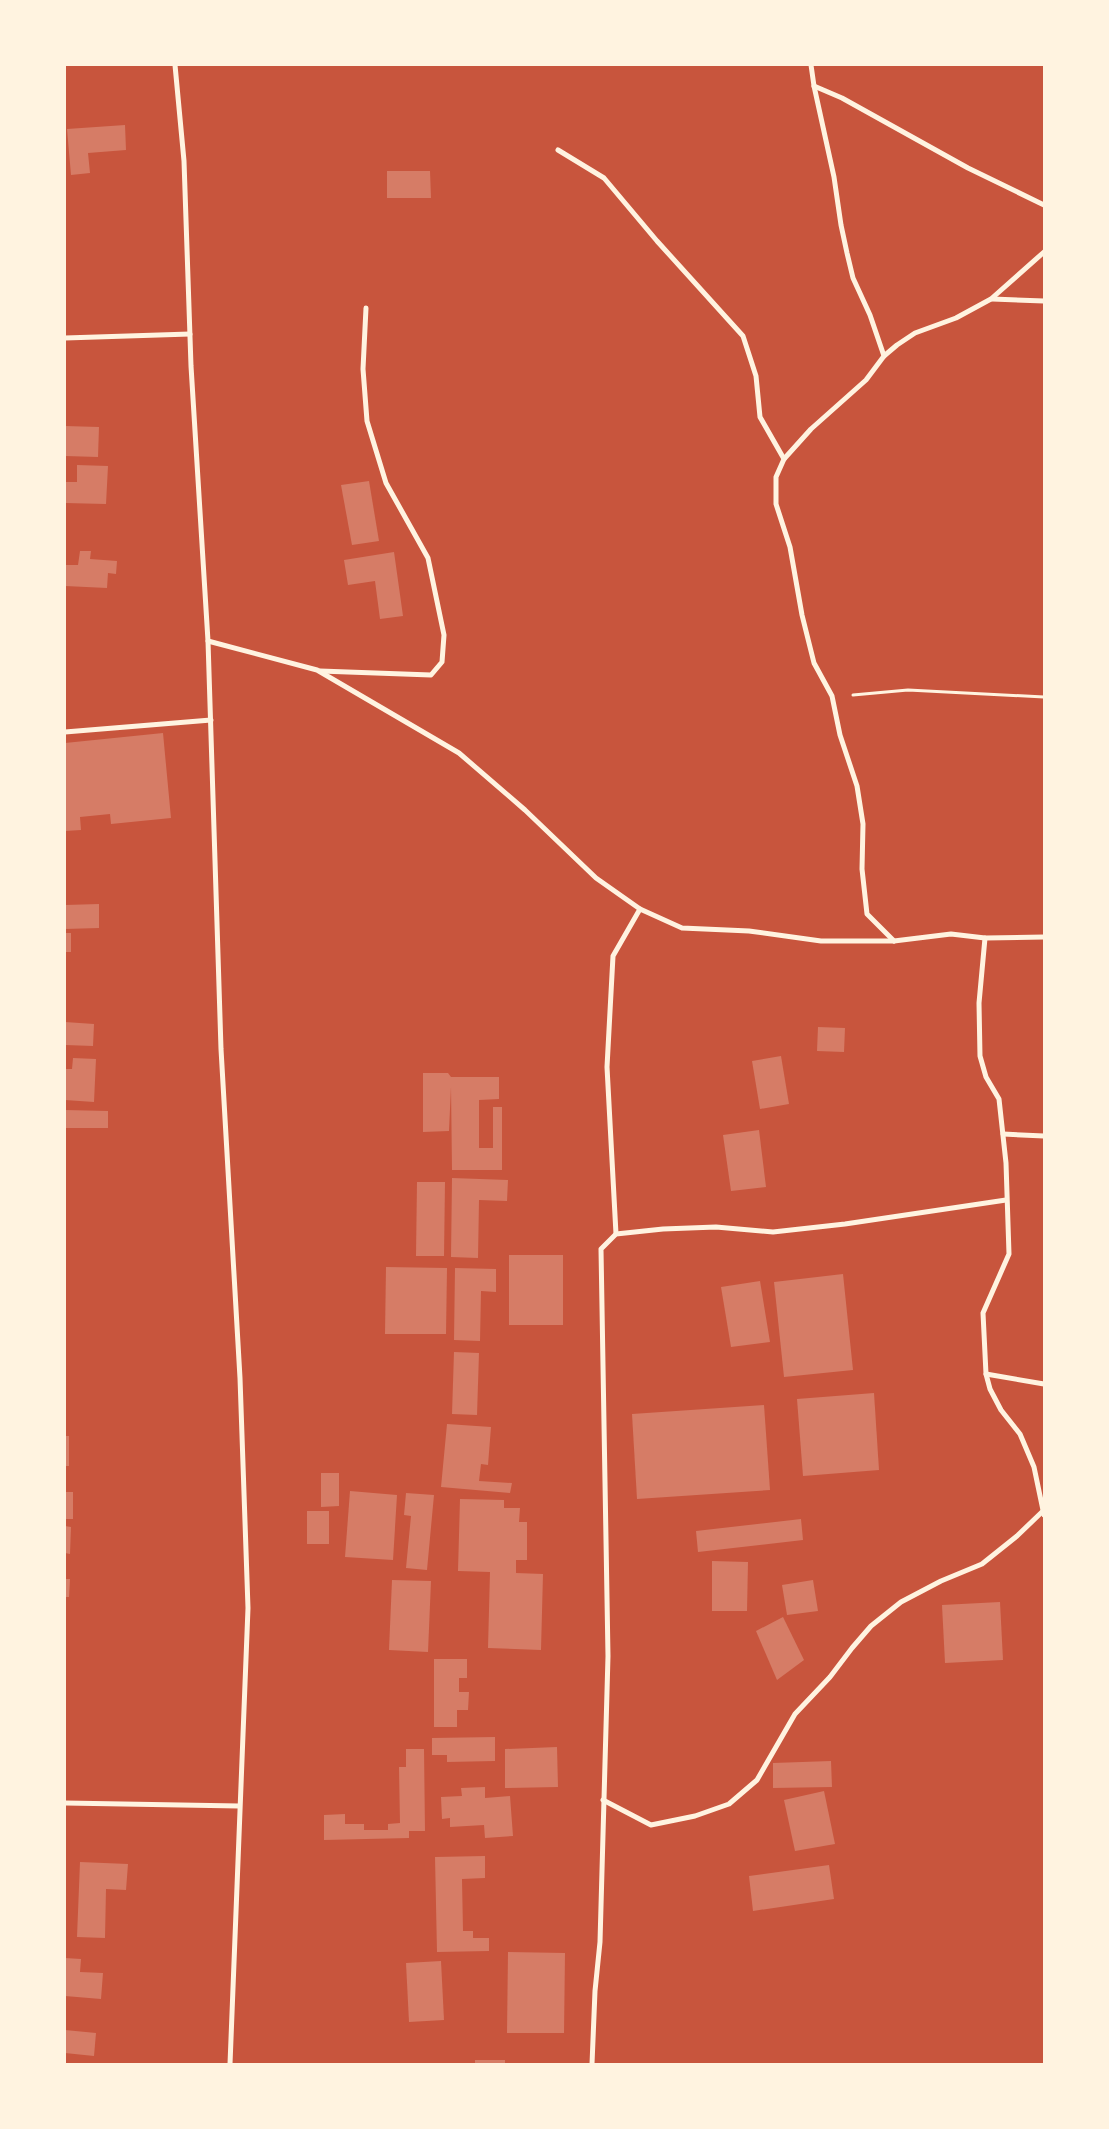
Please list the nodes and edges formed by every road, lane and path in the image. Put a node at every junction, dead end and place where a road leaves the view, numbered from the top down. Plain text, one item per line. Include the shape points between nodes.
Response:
1 (175, 65) edge
2 (811, 65) edge
3 (814, 86) junction
4 (558, 150) dead end
5 (1044, 205) edge
6 (1044, 252) edge
7 (991, 299) junction
8 (1044, 300) edge
9 (366, 308) dead end
10 (190, 334) junction
11 (65, 338) edge
12 (884, 356) junction
13 (784, 459) junction
14 (208, 641) junction
15 (317, 670) junction
16 (832, 696) junction
17 (1044, 697) edge
18 (211, 720) junction
19 (65, 732) edge
20 (640, 909) junction
21 (1044, 937) edge
22 (985, 938) junction
23 (894, 940) junction
24 (1003, 1134) junction
25 (1044, 1136) edge
26 (1006, 1200) junction
27 (616, 1234) junction
28 (986, 1374) junction
29 (1044, 1384) edge
30 (1043, 1513) edge
31 (603, 1800) junction
32 (65, 1803) edge
33 (239, 1806) junction
34 (230, 2064) edge
35 (592, 2064) edge

1 - 10 street via 184,161
2 - 3 street
3 - 5 street
3 - 12 street via 851,269
4 - 13 street via 604,178 743,336 756,376 760,417
6 - 7 street
7 - 8 street
7 - 12 street via 956,318 916,333
9 - 15 street via 363,369 367,421 386,483 428,558 444,635 442,662 431,675
10 - 11 street
10 - 14 street
12 - 13 street via 866,380 811,429
13 - 16 street via 776,477 776,504 790,546 814,663
14 - 15 street
14 - 18 street
15 - 20 street via 459,753 596,878
16 - 17 path via 908,690
16 - 23 street via 840,735 857,786 863,824 862,870 867,914
18 - 19 street
18 - 33 street via 221,1049 240,1378 248,1608
20 - 23 street via 682,928 749,931 821,941
20 - 27 street via 613,956 607,1067
21 - 22 street
22 - 23 street via 951,934
22 - 24 street via 979,1003 980,1056 986,1077 999,1099
24 - 25 street
24 - 26 street
26 - 27 street via 773,1232 716,1226
26 - 28 street via 1009,1254 983,1313
27 - 31 street via 601,1249 608,1571
28 - 29 street
28 - 30 street via 1001,1410 1020,1434 1034,1467
30 - 31 street via 982,1564 901,1602 871,1626 830,1678 795,1714 757,1780 729,1804 695,1816 652,1825
31 - 35 street via 600,1942
32 - 33 street
33 - 34 street

